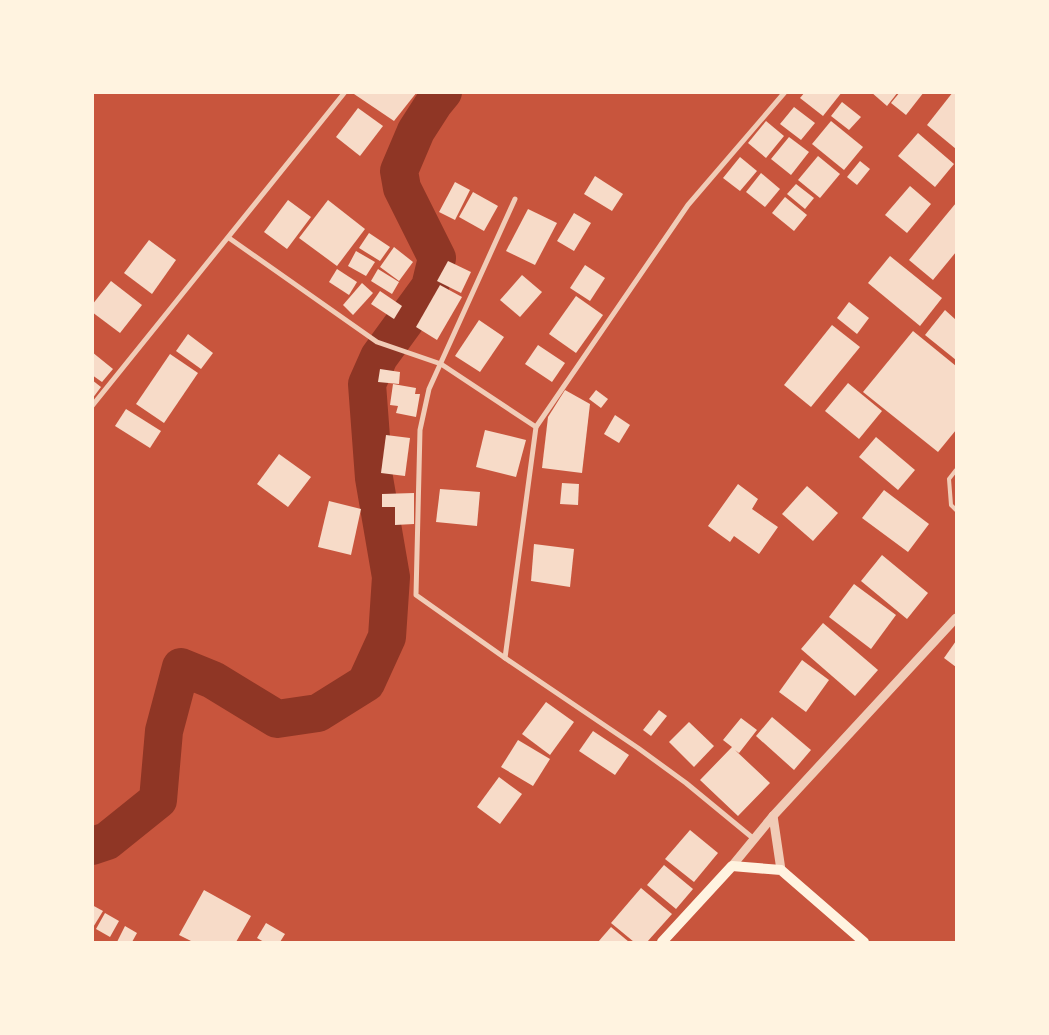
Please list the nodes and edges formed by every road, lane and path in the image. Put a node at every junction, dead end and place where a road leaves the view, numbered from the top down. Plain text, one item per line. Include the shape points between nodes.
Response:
1 (345, 92) edge
2 (785, 92) edge
3 (515, 199) dead end
4 (229, 238) junction
5 (441, 364) junction
6 (92, 406) edge
7 (536, 427) junction
8 (956, 470) edge
9 (956, 510) edge
10 (956, 618) edge
11 (505, 658) junction
12 (773, 816) junction
13 (754, 839) junction
14 (732, 866) junction
15 (781, 870) junction
16 (662, 942) edge
17 (864, 942) edge

1 - 4 street
2 - 7 street via 688,205
3 - 5 street
4 - 5 street via 376,342
4 - 6 street
5 - 7 street
5 - 11 street via 428,390 420,430 416,595
7 - 11 street
8 - 9 lane via 949,479 951,506
10 - 12 street
11 - 13 street via 638,748
12 - 13 street
12 - 15 street
13 - 14 street
14 - 15 main road
14 - 16 main road
15 - 17 main road

